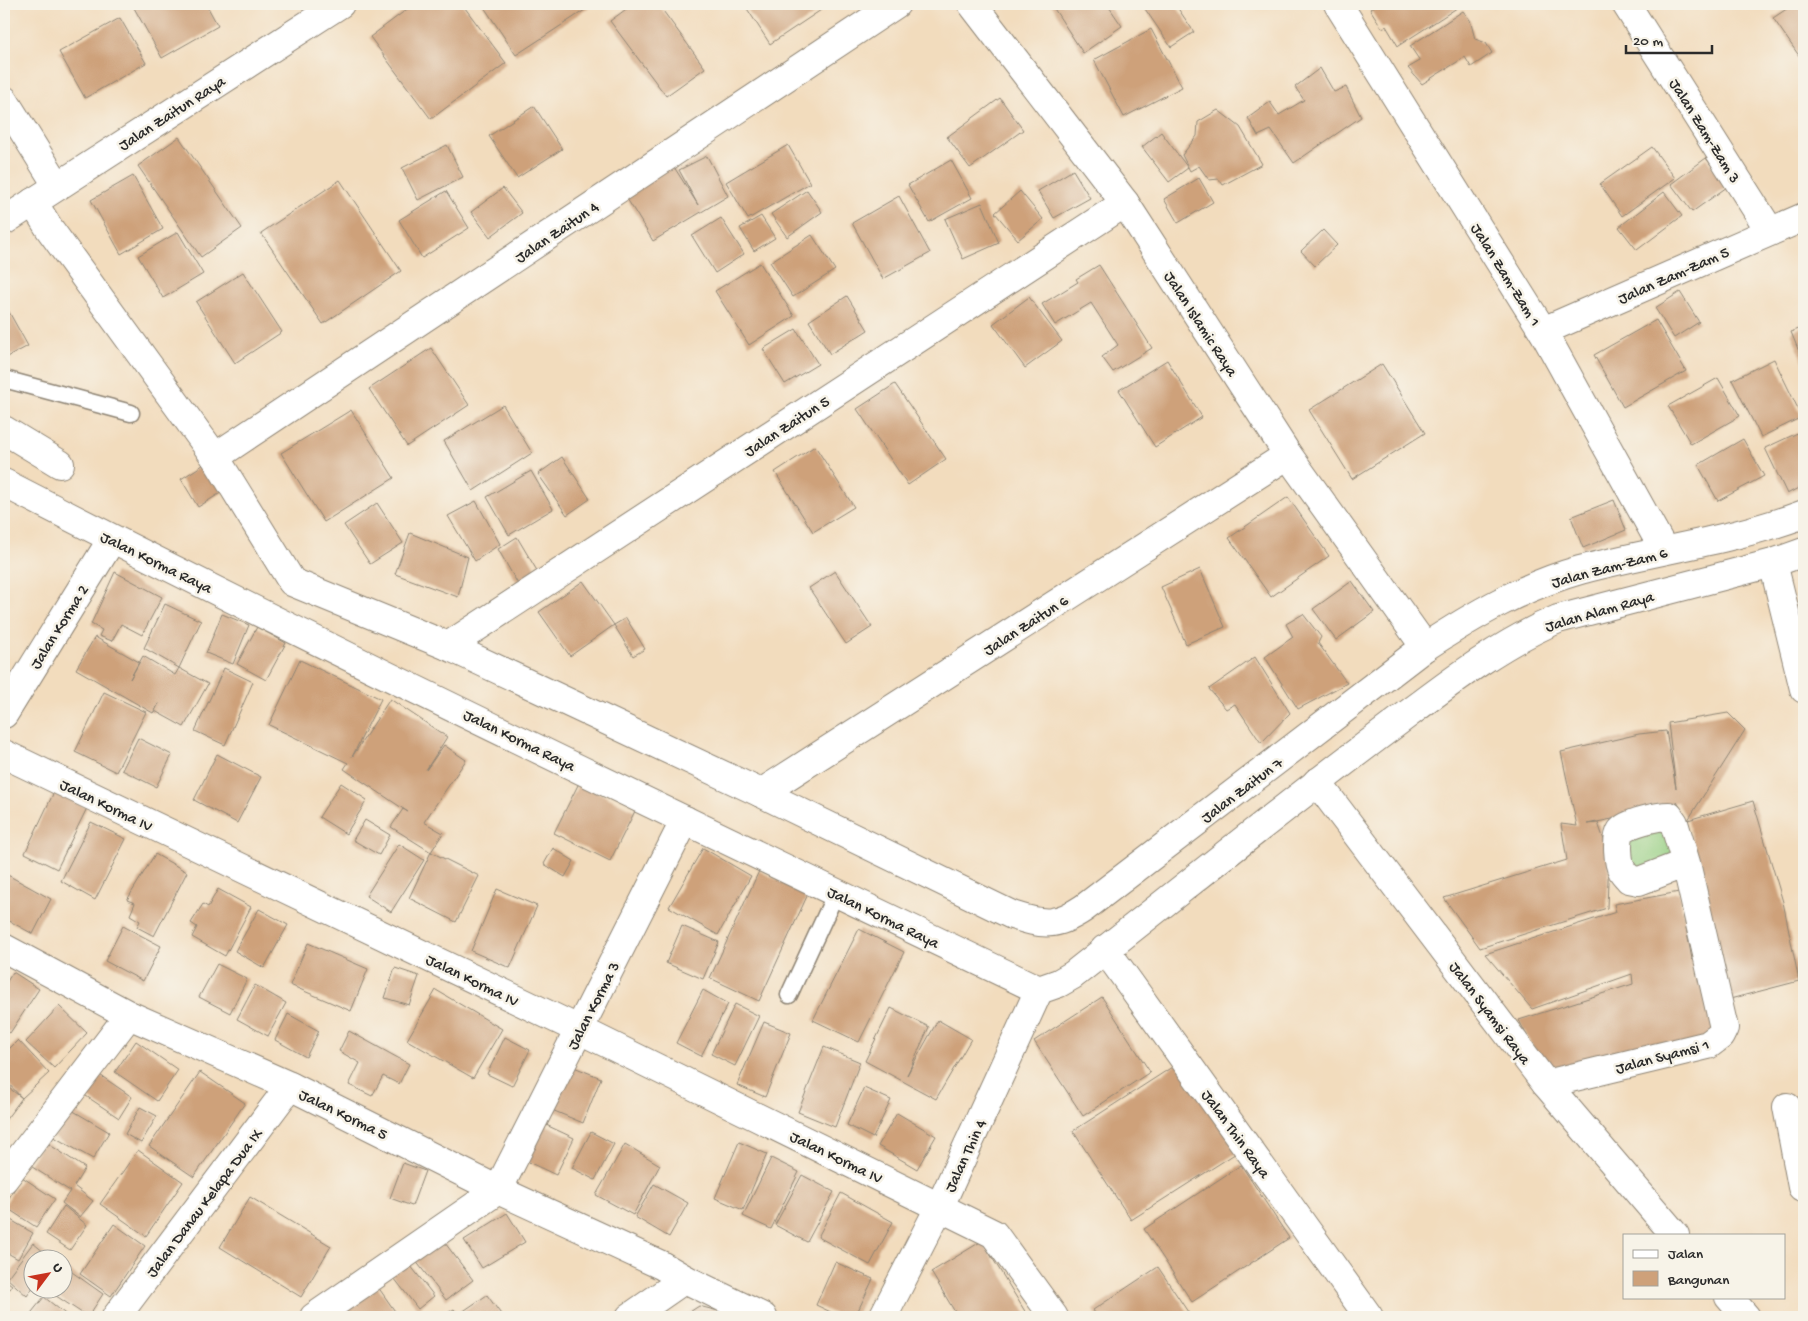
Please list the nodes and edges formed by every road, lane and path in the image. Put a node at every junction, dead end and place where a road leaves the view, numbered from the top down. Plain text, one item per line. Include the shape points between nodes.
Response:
1 (340, 4) edge
2 (896, 4) edge
3 (972, 4) edge
4 (1338, 4) edge
5 (1626, 4) edge
6 (4, 100) edge
7 (58, 186) junction
8 (32, 202) junction
9 (1125, 203) junction
10 (1804, 217) edge
11 (4, 221) edge
12 (1770, 231) junction
13 (1543, 331) junction
14 (4, 379) edge
15 (131, 413) dead end
16 (4, 430) edge
17 (1288, 455) junction
18 (215, 457) junction
19 (60, 464) dead end
20 (4, 483) edge
21 (1804, 514) edge
22 (112, 539) junction
23 (1664, 550) junction
24 (1804, 552) edge
25 (1773, 563) junction
26 (448, 646) junction
27 (1425, 647) junction
28 (1804, 690) edge
29 (4, 714) edge
30 (4, 754) edge
31 (1316, 782) junction
32 (761, 792) junction
33 (685, 820) junction
34 (1686, 863) dead end
35 (836, 893) junction
36 (4, 948) edge
37 (1105, 949) junction
38 (1039, 990) junction
39 (789, 994) dead end
40 (129, 1015) junction
41 (580, 1030) junction
42 (1546, 1084) junction
43 (290, 1086) junction
44 (1787, 1107) dead end
45 (4, 1178) edge
46 (498, 1190) junction
47 (1803, 1190) edge
48 (940, 1206) junction
49 (1674, 1234) edge
50 (685, 1279) junction
51 (1729, 1298) edge
52 (116, 1317) edge
53 (314, 1317) edge
54 (630, 1317) edge
55 (763, 1317) edge
56 (883, 1317) edge
57 (1054, 1317) edge
58 (1369, 1317) edge
59 (1746, 1317) edge

1 - 7 street, Jalan Zaitun Raya
2 - 18 street, Jalan Zaitun 4
3 - 9 street, Jalan Islamic Raya
4 - 13 street, Jalan Zam-Zam 1
5 - 12 street, Jalan Zam-Zam 3
6 - 7 street
7 - 8 street, Jalan Zaitun Raya
8 - 11 street, Jalan Zaitun Raya
8 - 18 street
9 - 17 street, Jalan Islamic Raya
9 - 26 street, Jalan Zaitun 5
10 - 12 street, Jalan Zam-Zam 5
12 - 13 street, Jalan Zam-Zam 5
13 - 23 street, Jalan Zam-Zam 1
14 - 15 lane
16 - 19 street
17 - 27 street, Jalan Islamic Raya
17 - 32 street, Jalan Zaitun 6
18 - 26 street via 292,582
20 - 22 street, Jalan Korma Raya
21 - 23 street, Jalan Zam-Zam 6 via 1725,537
22 - 29 street, Jalan Korma 2
22 - 33 street, Jalan Korma Raya
23 - 27 street, Jalan Zam-Zam 6 via 1579,570 1509,596
24 - 25 street, Jalan Alam Raya
25 - 28 street
25 - 31 street, Jalan Alam Raya via 1558,619 1526,633 1462,675
26 - 32 street
27 - 32 street, Jalan Zaitun 7 via 1084,908 1052,924 1012,915
30 - 41 street, Jalan Korma IV
31 - 37 street, Jalan Alam Raya
31 - 42 street, Jalan Syamsi Raya
33 - 35 street, Jalan Korma Raya
33 - 41 street, Jalan Korma 3
34 - 42 street, Jalan Syamsi 1 via 1724,1028 1720,1036 1708,1045
35 - 38 street, Jalan Korma Raya
35 - 39 lane
36 - 40 street, Jalan Korma 5
37 - 38 street, Jalan Alam Raya via 1059,984
37 - 58 street, Jalan Thin Raya
38 - 48 street, Jalan Thin 4
40 - 43 street, Jalan Korma 5
40 - 45 street
41 - 46 street, Jalan Korma 3
41 - 48 street, Jalan Korma IV
42 - 49 street, Jalan Syamsi Raya
43 - 46 street, Jalan Korma 5
43 - 52 street, Jalan Danau Kelapa Dua IX
44 - 47 street
46 - 50 street, Jalan Korma 5
46 - 53 street
48 - 56 street, Jalan Thin 4
48 - 57 street, Jalan Korma IV via 998,1238
50 - 54 street
50 - 55 street, Jalan Korma 5
51 - 59 street

